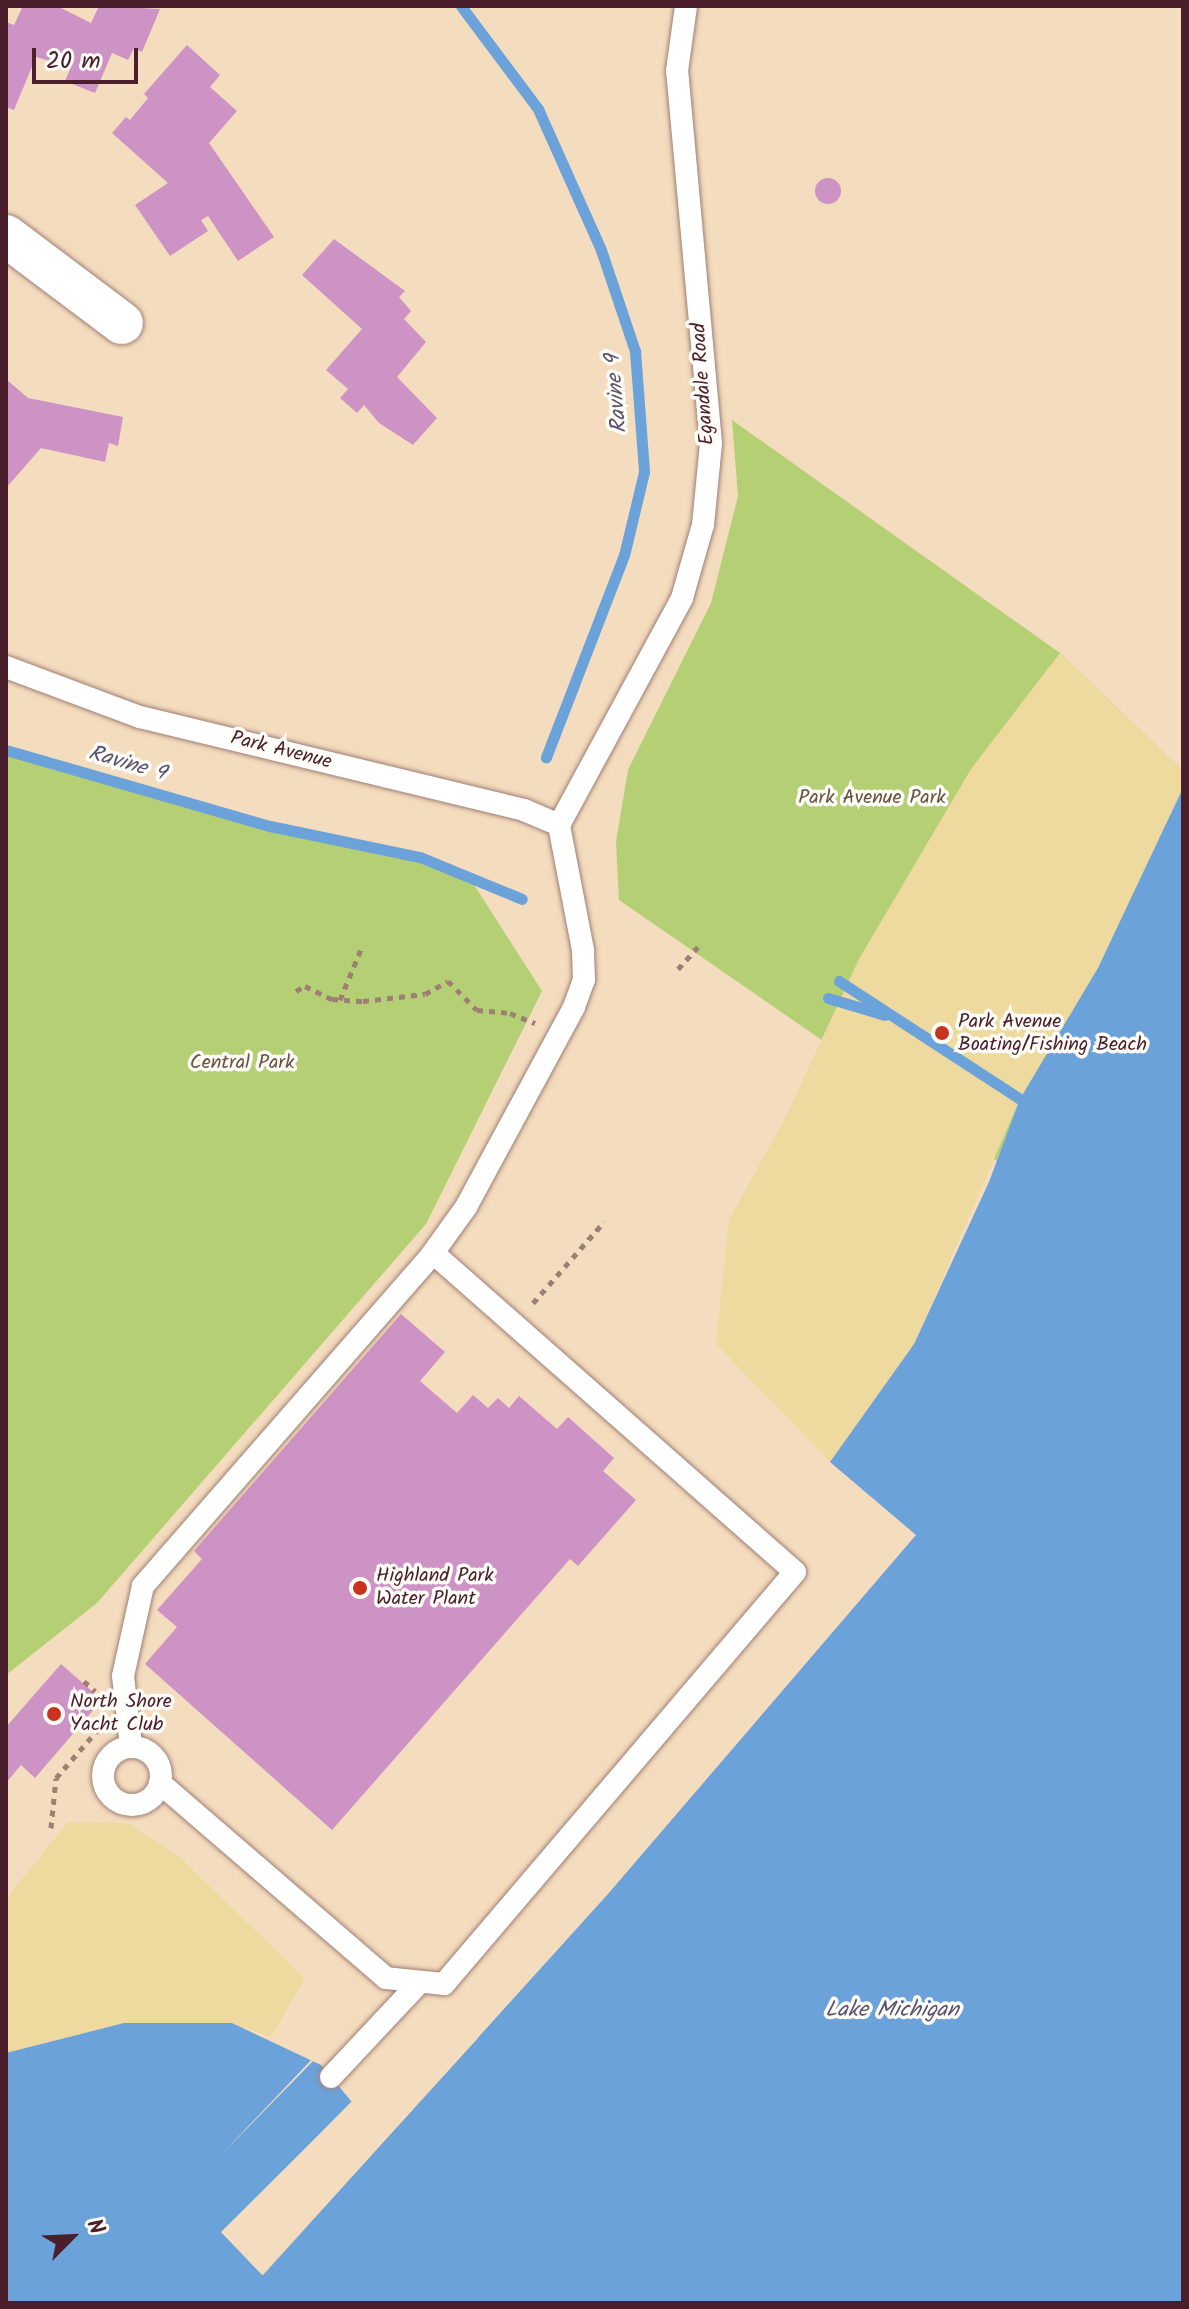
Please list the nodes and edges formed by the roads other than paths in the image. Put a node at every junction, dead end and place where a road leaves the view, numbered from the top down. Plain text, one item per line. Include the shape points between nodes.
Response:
1 (686, 6) edge
2 (6, 236) edge
3 (122, 323) dead end
4 (6, 667) edge
5 (559, 825) junction
6 (433, 1253) junction
7 (131, 1746) junction
8 (160, 1783) junction
9 (418, 1984) junction
10 (331, 2077) dead end

1 - 5 lane, Egandale Road via 677,71 711,443 703,525 682,598
2 - 3 street
4 - 5 lane, Park Avenue via 140,717 524,810
5 - 6 lane via 584,980 544,1067 466,1207
6 - 7 lane via 143,1586 123,1676
6 - 9 lane via 795,1572 444,1984
7 - 8 lane via 155,1757
7 - 8 lane via 114,1752 103,1768 112,1797 140,1804
8 - 9 lane via 386,1978
9 - 10 lane

